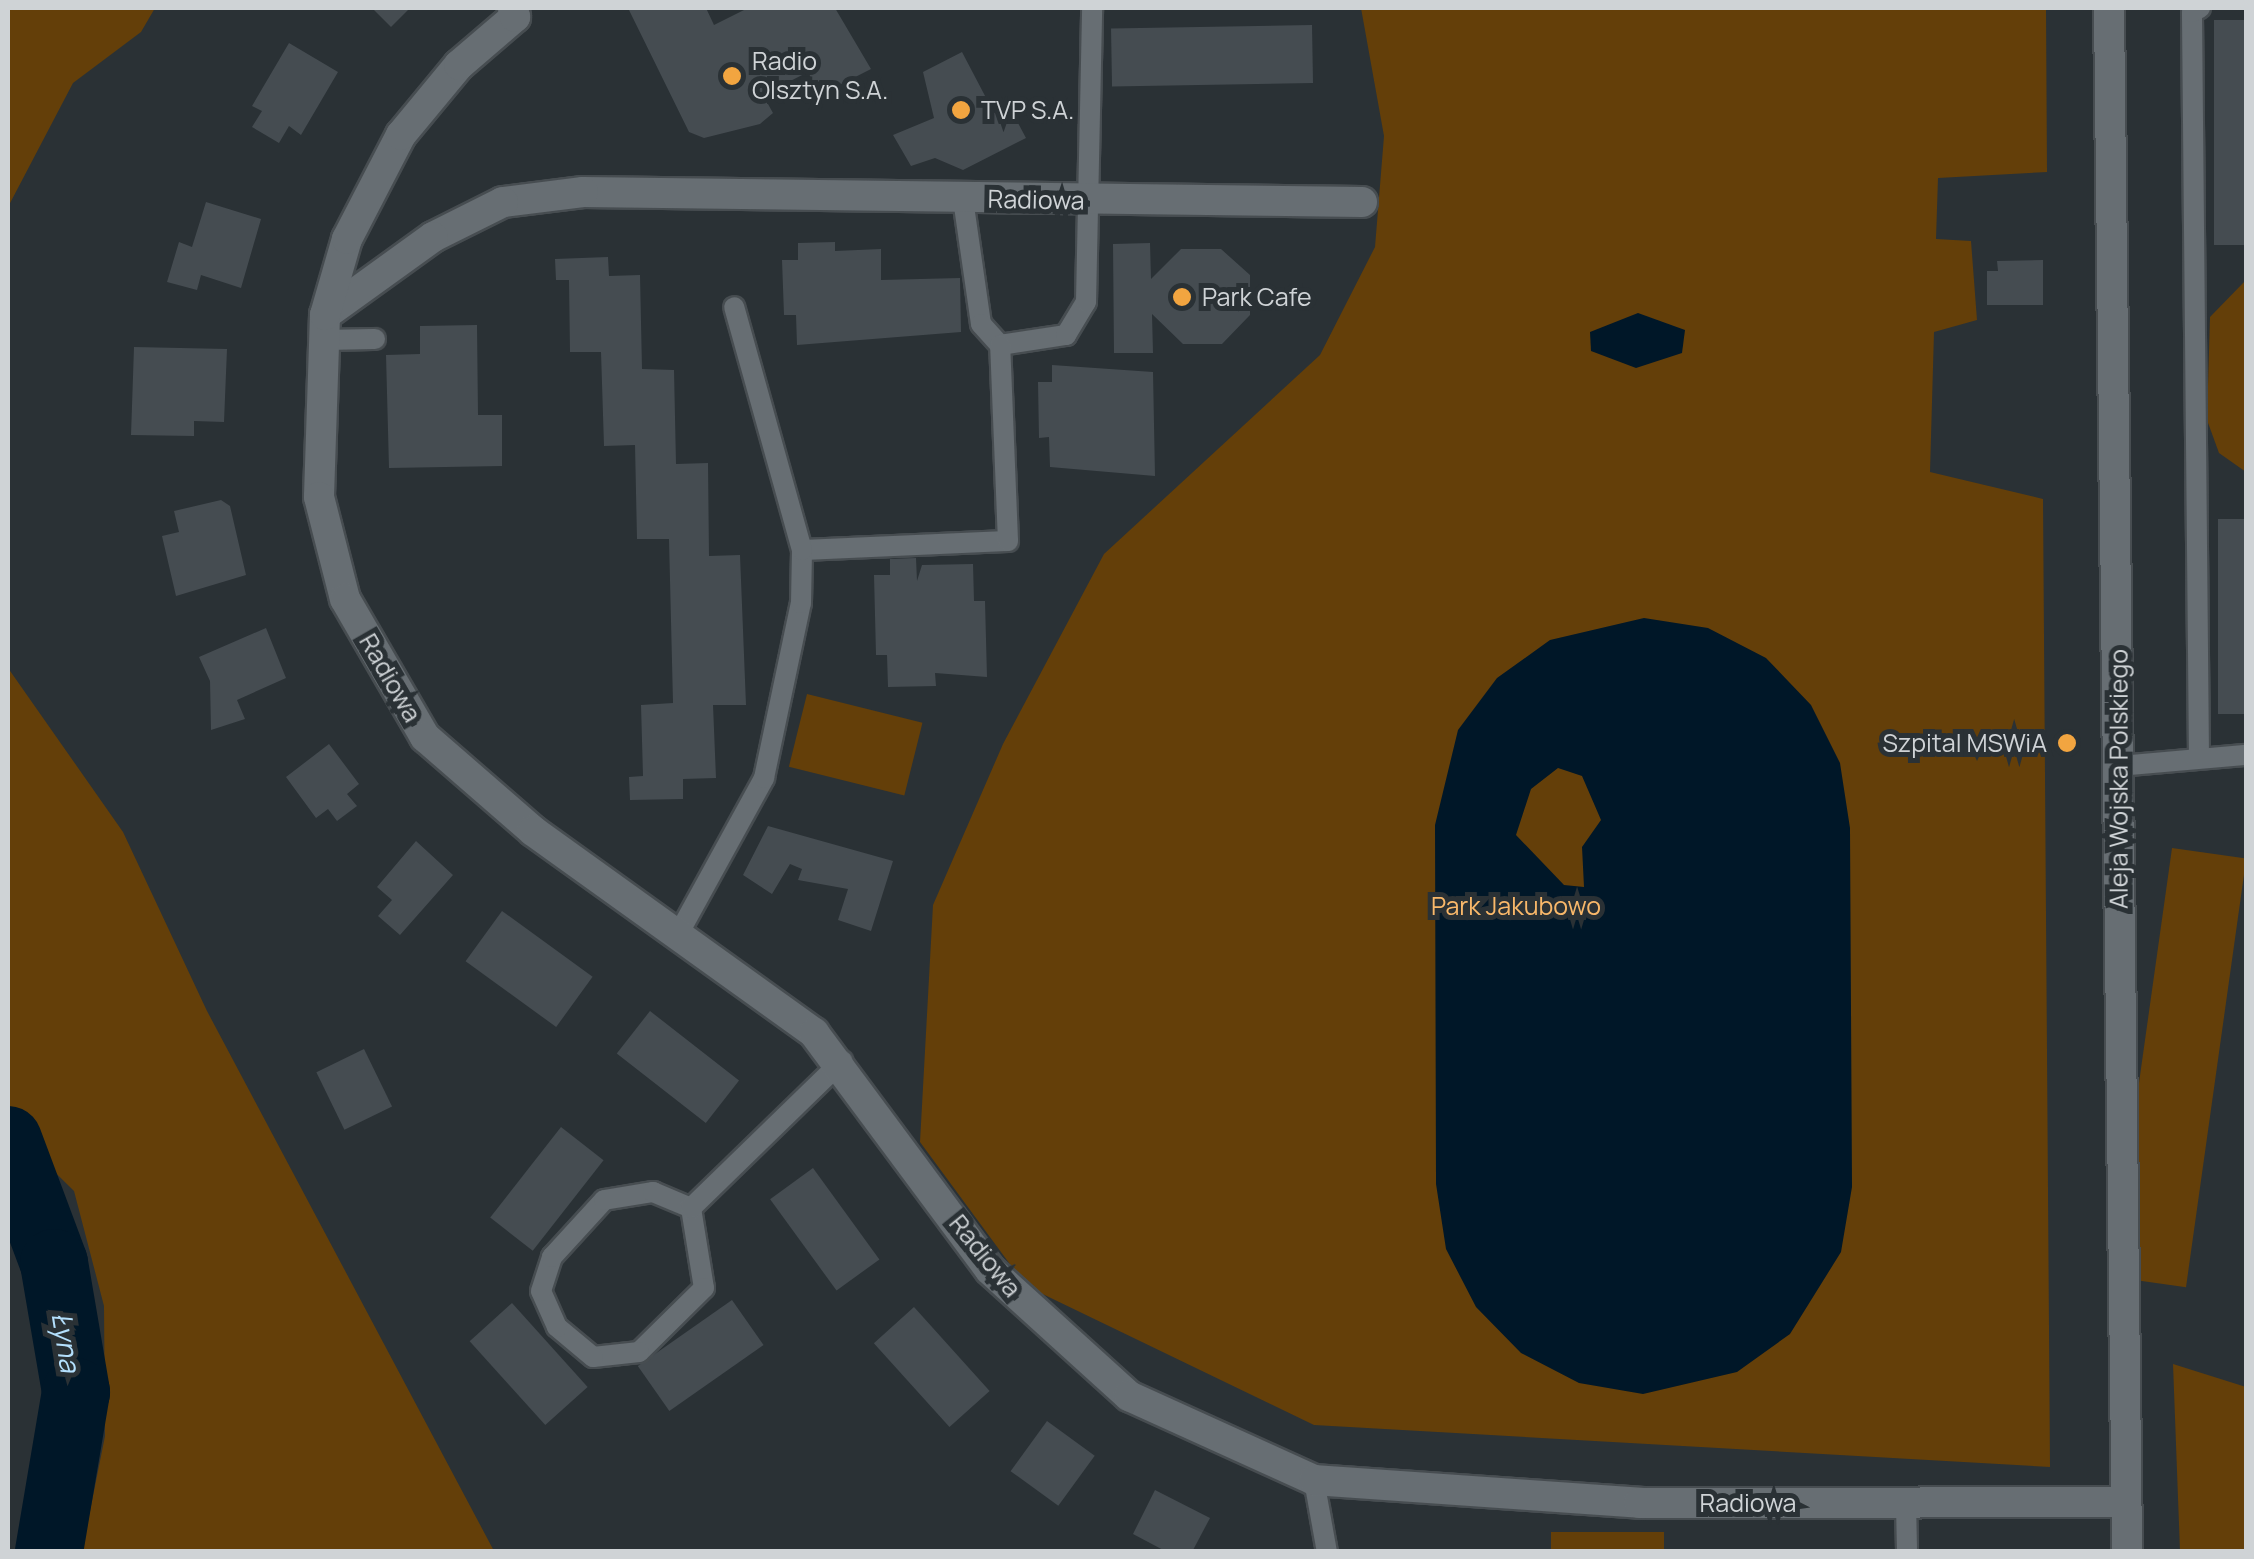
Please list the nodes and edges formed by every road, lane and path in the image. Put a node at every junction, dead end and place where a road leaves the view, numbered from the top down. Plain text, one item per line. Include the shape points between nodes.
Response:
1 (513, 8) edge
2 (1092, 8) edge
3 (2109, 8) edge
4 (2200, 8) edge
5 (962, 199) junction
6 (1084, 201) junction
7 (1362, 202) dead end
8 (734, 307) dead end
9 (324, 328) junction
10 (376, 339) dead end
11 (1000, 345) junction
12 (802, 550) junction
13 (2246, 755) edge
14 (2198, 758) junction
15 (2119, 766) junction
16 (680, 931) junction
17 (842, 1061) junction
18 (691, 1208) junction
19 (1314, 1480) junction
20 (2126, 1502) junction
21 (1906, 1503) junction
22 (1327, 1552) edge
23 (1907, 1552) edge
24 (2127, 1552) edge

1 - 9 street, Radiowa via 515,17 459,65 401,134 347,239
2 - 6 lane
3 - 15 street, Aleja Wojska Polskiego
4 - 14 lane via 2192,12
5 - 6 street, Radiowa
5 - 9 street, Radiowa via 583,192 503,202 433,237
5 - 11 lane via 981,324
6 - 7 street, Radiowa
6 - 11 lane via 1086,302 1066,335
8 - 12 lane
9 - 10 lane
9 - 16 street, Radiowa via 318,497 345,599 424,737 534,830
11 - 12 lane via 1008,541
12 - 16 lane via 801,603 764,778
13 - 14 lane
14 - 15 lane
15 - 20 street, Aleja Wojska Polskiego
16 - 17 street, Radiowa
17 - 18 lane
17 - 19 street, Radiowa via 990,1270 1057,1340 1129,1396
18 - 18 lane via 654,1192 604,1200 552,1257 541,1292 557,1327 592,1357 639,1352 704,1288
19 - 21 street, Radiowa via 1639,1503
19 - 22 lane
20 - 21 street, Radiowa
20 - 24 street, Aleja Wojska Polskiego
21 - 23 lane

